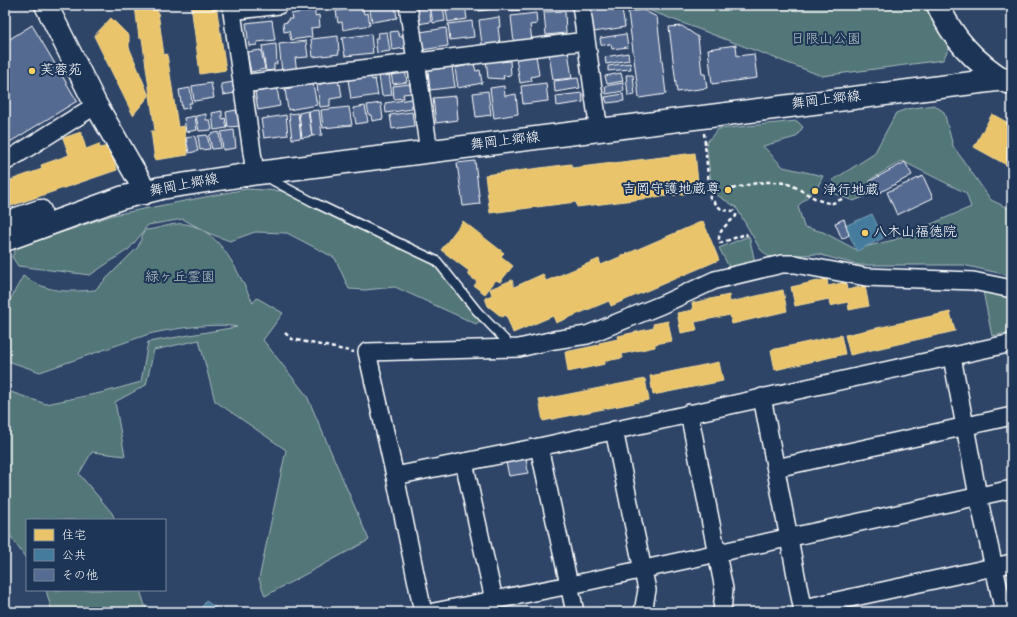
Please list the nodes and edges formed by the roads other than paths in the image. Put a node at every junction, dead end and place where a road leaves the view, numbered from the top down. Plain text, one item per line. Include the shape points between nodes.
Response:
1 (46, 5) edge
2 (279, 5) edge
3 (408, 5) edge
4 (581, 5) edge
5 (938, 5) edge
6 (231, 8) edge
7 (586, 41) junction
8 (416, 61) junction
9 (1005, 75) edge
10 (242, 84) junction
11 (96, 105) junction
12 (598, 124) junction
13 (428, 146) junction
14 (5, 162) edge
15 (256, 169) junction
16 (142, 186) junction
17 (5, 223) edge
18 (5, 240) edge
19 (1012, 289) edge
20 (1012, 343) edge
21 (514, 348) junction
22 (952, 357) junction
23 (762, 397) junction
24 (689, 413) junction
25 (1012, 416) edge
26 (965, 426) junction
27 (614, 430) junction
28 (539, 446) junction
29 (464, 462) junction
30 (776, 468) junction
31 (395, 476) junction
32 (1012, 488) edge
33 (978, 496) junction
34 (789, 537) junction
35 (717, 552) junction
36 (1012, 563) edge
37 (993, 567) junction
38 (644, 569) junction
39 (570, 585) junction
40 (494, 600) junction
41 (804, 610) edge
42 (423, 612) edge
43 (434, 612) edge
44 (575, 612) edge
45 (643, 612) edge
46 (722, 612) edge
47 (1004, 612) edge

1 - 11 street
2 - 6 street
3 - 8 street
4 - 7 street
5 - 9 street via 950,28 973,57
6 - 10 street
7 - 8 street
7 - 12 street
8 - 10 street
8 - 13 street
9 - 12 street, 舞岡上郷線
10 - 15 street
11 - 14 street
11 - 16 street
12 - 13 street, 舞岡上郷線
13 - 15 street, 舞岡上郷線
15 - 16 street, 舞岡上郷線 via 161,188
15 - 21 lane via 313,202 437,261 477,311
16 - 17 street, 舞岡上郷線 via 97,191
16 - 18 street, 舞岡上郷線 via 121,198
19 - 21 street via 972,281 866,276 782,264 715,280 587,335
20 - 22 street
21 - 31 street via 367,352
22 - 23 street
22 - 26 street
23 - 24 street
23 - 30 street
24 - 27 street
24 - 35 street
25 - 26 street
26 - 30 street
26 - 33 street
27 - 28 street
27 - 38 street
28 - 29 street
28 - 39 street
29 - 31 street
29 - 40 street
30 - 34 street
31 - 42 street
32 - 33 street
33 - 34 street
33 - 37 street
34 - 35 street
34 - 41 street
35 - 38 street
35 - 46 street via 724,589
36 - 37 street
37 - 41 street
37 - 47 street
38 - 39 street
38 - 45 street via 647,590
39 - 40 street
39 - 44 street
40 - 43 street

